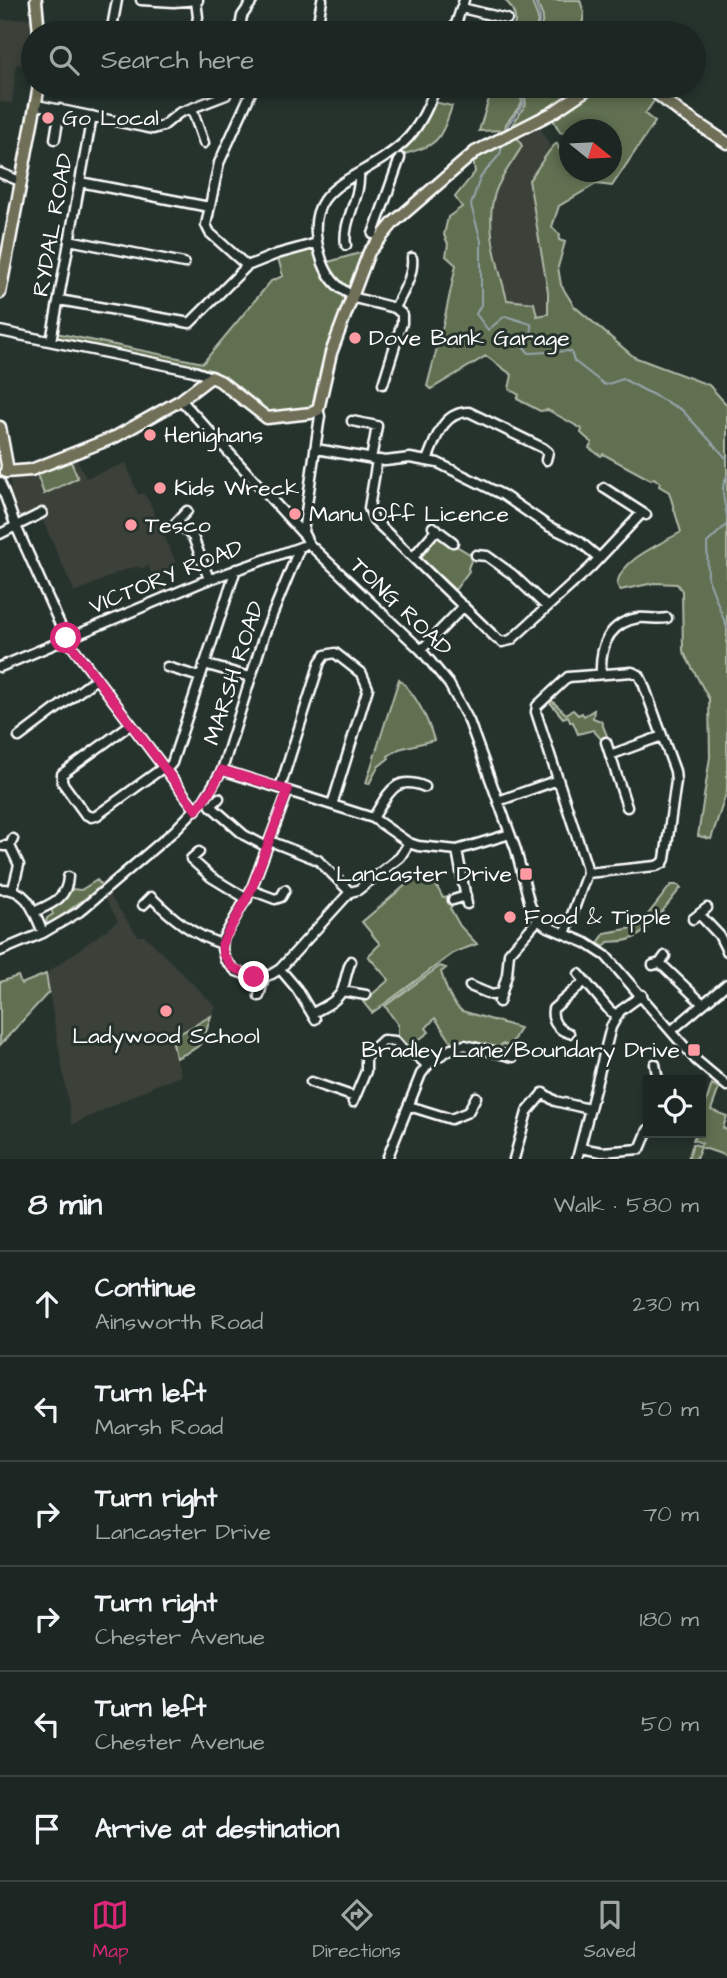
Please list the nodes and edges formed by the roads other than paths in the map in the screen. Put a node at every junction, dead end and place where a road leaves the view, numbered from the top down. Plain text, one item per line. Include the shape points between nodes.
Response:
1 (36, 0) edge
2 (117, 0) edge
3 (141, 0) edge
4 (197, 0) edge
5 (253, 0) edge
6 (323, 0) edge
7 (463, 4) edge
8 (507, 19) dead end
9 (38, 21) edge
10 (113, 21) edge
11 (197, 21) edge
12 (241, 21) edge
13 (319, 21) edge
14 (457, 21) edge
15 (38, 98) edge
16 (249, 98) edge
17 (431, 98) edge
18 (574, 98) edge
19 (662, 98) edge
20 (223, 99) dead end
21 (37, 105) junction
22 (192, 108) junction
23 (60, 109) junction
24 (92, 116) junction
25 (55, 139) dead end
26 (200, 140) dead end
27 (727, 143) edge
28 (400, 158) dead end
29 (0, 173) edge
30 (359, 174) junction
31 (20, 181) junction
32 (80, 182) junction
33 (209, 207) junction
34 (378, 234) junction
35 (69, 240) junction
36 (317, 243) junction
37 (346, 244) dead end
38 (5, 245) edge
39 (412, 258) dead end
40 (184, 263) dead end
41 (247, 266) junction
42 (0, 293) edge
43 (351, 296) junction
44 (59, 300) junction
45 (395, 309) junction
46 (0, 331) edge
47 (51, 341) junction
48 (211, 377) junction
49 (383, 384) dead end
50 (181, 400) junction
51 (318, 410) junction
52 (352, 421) dead end
53 (384, 421) dead end
54 (0, 428) edge
55 (377, 428) junction
56 (316, 449) junction
57 (374, 459) junction
58 (426, 460) junction
59 (546, 460) dead end
60 (3, 474) edge
61 (0, 482) edge
62 (603, 490) dead end
63 (187, 511) dead end
64 (42, 513) dead end
65 (15, 524) junction
66 (0, 534) edge
67 (304, 535) junction
68 (453, 542) dead end
69 (304, 546) junction
70 (477, 555) dead end
71 (413, 557) junction
72 (598, 558) junction
73 (236, 569) junction
74 (209, 579) junction
75 (464, 606) junction
76 (547, 607) junction
77 (667, 618) dead end
78 (66, 638) junction
79 (421, 650) junction
80 (204, 664) junction
81 (0, 667) edge
82 (167, 667) dead end
83 (601, 673) junction
84 (200, 677) junction
85 (250, 677) junction
86 (96, 679) junction
87 (131, 724) junction
88 (662, 736) junction
89 (19, 737) dead end
90 (606, 742) dead end
91 (610, 755) junction
92 (165, 768) junction
93 (222, 770) junction
94 (558, 780) junction
95 (421, 782) dead end
96 (284, 789) junction
97 (219, 798) dead end
98 (498, 801) junction
99 (332, 805) junction
100 (627, 807) dead end
101 (196, 810) junction
102 (373, 818) junction
103 (510, 834) junction
104 (409, 843) junction
105 (9, 844) dead end
106 (269, 844) junction
107 (457, 850) junction
108 (199, 852) dead end
109 (587, 873) junction
110 (71, 882) dead end
111 (0, 889) edge
112 (13, 889) junction
113 (251, 890) junction
114 (285, 890) dead end
115 (350, 892) junction
116 (247, 899) junction
117 (453, 900) dead end
118 (143, 905) dead end
119 (34, 912) junction
120 (700, 914) dead end
121 (538, 920) junction
122 (43, 933) junction
123 (565, 934) junction
124 (222, 944) junction
125 (0, 950) edge
126 (727, 951) edge
127 (353, 959) dead end
128 (660, 961) dead end
129 (279, 969) junction
130 (264, 977) junction
131 (727, 984) edge
132 (470, 986) dead end
133 (342, 991) junction
134 (366, 995) dead end
135 (642, 995) junction
136 (258, 996) dead end
137 (703, 1004) junction
138 (617, 1016) junction
139 (671, 1031) junction
140 (569, 1033) dead end
141 (513, 1057) dead end
142 (655, 1064) dead end
143 (427, 1065) junction
144 (655, 1075) edge
145 (311, 1082) dead end
146 (727, 1086) edge
147 (472, 1101) dead end
148 (409, 1106) junction
149 (589, 1109) junction
150 (645, 1138) edge
151 (580, 1148) junction
152 (640, 1149) junction
153 (387, 1159) edge
154 (514, 1159) edge
155 (577, 1159) edge
156 (646, 1159) edge

1 - 9 main road
2 - 10 street
3 - 4 street
4 - 11 street
5 - 12 street
6 - 13 street
7 - 8 street
7 - 14 street
15 - 21 main road
16 - 33 street via 219,163
17 - 30 street via 406,140
18 - 34 main road via 475,152
19 - 27 main road
20 - 22 street
21 - 23 street
21 - 31 main road
22 - 24 street via 153,129
22 - 26 street
23 - 24 street
23 - 25 street
24 - 32 street, RYDAL ROAD
28 - 34 street via 377,221
29 - 31 street
30 - 36 street via 322,201 315,217
30 - 37 street
31 - 38 main road
32 - 33 street
32 - 35 street, RYDAL ROAD
33 - 41 street via 208,229
34 - 43 main road
35 - 40 street
35 - 44 street, RYDAL ROAD
36 - 41 street
36 - 43 street via 327,275
38 - 42 main road
39 - 45 street via 413,267
41 - 44 street via 190,323
43 - 45 street
43 - 51 main road
44 - 47 street, RYDAL ROAD
45 - 49 street via 403,318
46 - 47 street
47 - 48 street
48 - 50 main road
48 - 51 main road via 267,418
50 - 60 main road via 116,438 31,470
50 - 67 street, TONG ROAD
51 - 56 street
52 - 55 street
53 - 55 street
54 - 60 main road via 7,465
55 - 57 street
56 - 57 street
56 - 67 street
57 - 58 street
57 - 71 street via 371,515
58 - 59 street via 447,419 460,412 469,412 543,448 548,452
58 - 72 street via 503,495 579,541
61 - 65 street
62 - 72 street via 644,514
63 - 74 street via 175,524 192,537
64 - 65 street
65 - 66 street
65 - 78 street
67 - 69 street, TONG ROAD
68 - 71 street via 435,528
69 - 73 street, VICTORY ROAD
69 - 79 street, TONG ROAD
69 - 85 street, MARSH ROAD
70 - 76 street via 487,556 512,573
71 - 75 street
72 - 76 street
73 - 74 street, VICTORY ROAD
73 - 80 street
74 - 78 street, VICTORY ROAD
75 - 76 street via 497,639 506,642
75 - 79 street
77 - 83 street via 636,618 613,631 602,648
78 - 81 street, VICTORY ROAD
78 - 86 street
79 - 98 street, TONG ROAD via 457,697
80 - 84 street
80 - 85 street
82 - 84 street
83 - 88 street via 639,675
83 - 94 street via 564,678 537,706
84 - 92 street via 172,763
85 - 93 street, MARSH ROAD
86 - 87 street
86 - 89 street
87 - 92 street
87 - 92 street via 62,774 62,782 85,814 96,817
88 - 91 street
88 - 109 street via 676,781 664,861 656,866
90 - 91 street
91 - 100 street
92 - 101 street
93 - 96 street
93 - 101 street, MARSH ROAD
94 - 98 street
94 - 109 street
95 - 102 street via 404,781 396,786
96 - 99 street
96 - 99 street via 320,662 335,653 362,674 368,688
96 - 106 street
97 - 106 street via 211,806 244,835
98 - 103 street, TONG ROAD
99 - 102 street
101 - 122 street, MARSH ROAD via 103,892
102 - 104 street
103 - 107 street
103 - 121 street, TONG ROAD
104 - 107 street
104 - 115 street via 400,857
105 - 112 street via 19,865
106 - 113 street
106 - 115 street via 318,860
107 - 117 street via 466,900
108 - 116 street via 191,859 199,867
109 - 123 street
110 - 119 street via 59,899
111 - 112 street
112 - 119 street via 26,897
113 - 114 street via 277,899
113 - 116 street
115 - 129 street
116 - 124 street
118 - 124 street via 151,897 186,927
119 - 122 street
120 - 126 street
121 - 123 street
121 - 132 street via 509,953 500,998
122 - 125 street, MARSH ROAD
123 - 135 street via 606,956
124 - 130 street via 225,960 236,971
127 - 133 street
128 - 137 street
129 - 130 street
129 - 133 street via 314,1016
130 - 136 street
131 - 137 street
133 - 134 street
135 - 138 street
135 - 139 street
137 - 139 street
138 - 140 street via 582,977 553,1009 555,1022
138 - 149 street
139 - 146 street
141 - 143 street via 504,1051 458,1046
142 - 144 street
143 - 145 street via 396,1041 383,1040 368,1053 354,1099
143 - 148 street
147 - 148 street via 463,1116 451,1119
148 - 153 street
149 - 151 street
149 - 154 street via 555,1101 540,1089 527,1112
150 - 152 street
151 - 152 street via 602,1152
151 - 155 street
152 - 156 street

